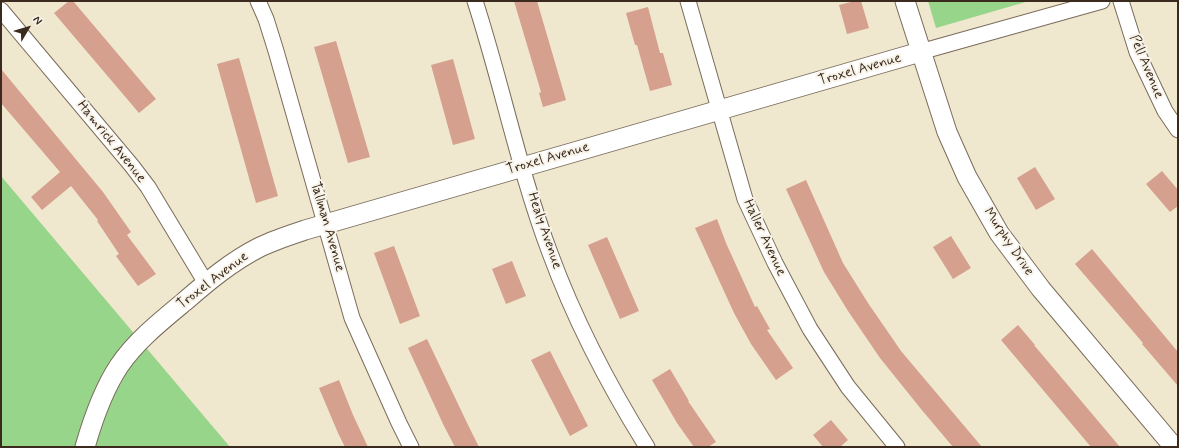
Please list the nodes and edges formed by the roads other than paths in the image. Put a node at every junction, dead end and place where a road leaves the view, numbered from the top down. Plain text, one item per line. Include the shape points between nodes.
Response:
1 (258, 1) edge
2 (475, 1) edge
3 (688, 1) edge
4 (905, 1) edge
5 (1102, 1) edge
6 (1120, 1) edge
7 (1, 10) edge
8 (920, 52) junction
9 (719, 111) junction
10 (1178, 130) edge
11 (522, 167) junction
12 (326, 224) junction
13 (206, 283) junction
14 (85, 447) edge
15 (412, 447) edge
16 (648, 447) edge
17 (898, 447) edge
18 (1174, 447) edge

1 - 12 street, Tallman Avenue via 266,19
2 - 11 street, Healy Avenue
3 - 9 street, Haller Avenue
4 - 8 street, Murphy Drive
5 - 8 street, Troxel Avenue
6 - 10 street, Pell Avenue via 1137,52 1165,111
7 - 13 street, Hamrick Avenue via 148,187
8 - 9 street, Troxel Avenue
8 - 18 street, Murphy Drive via 947,132 967,177 999,233 1041,289
9 - 11 street, Troxel Avenue
9 - 17 street, Haller Avenue via 745,199 789,290 810,329 848,387
11 - 12 street, Troxel Avenue
11 - 16 street, Healy Avenue via 550,253 568,298 608,382
12 - 13 street, Troxel Avenue via 260,246
12 - 15 street, Tallman Avenue via 352,318
13 - 14 street, Troxel Avenue via 155,326 119,366 97,409

